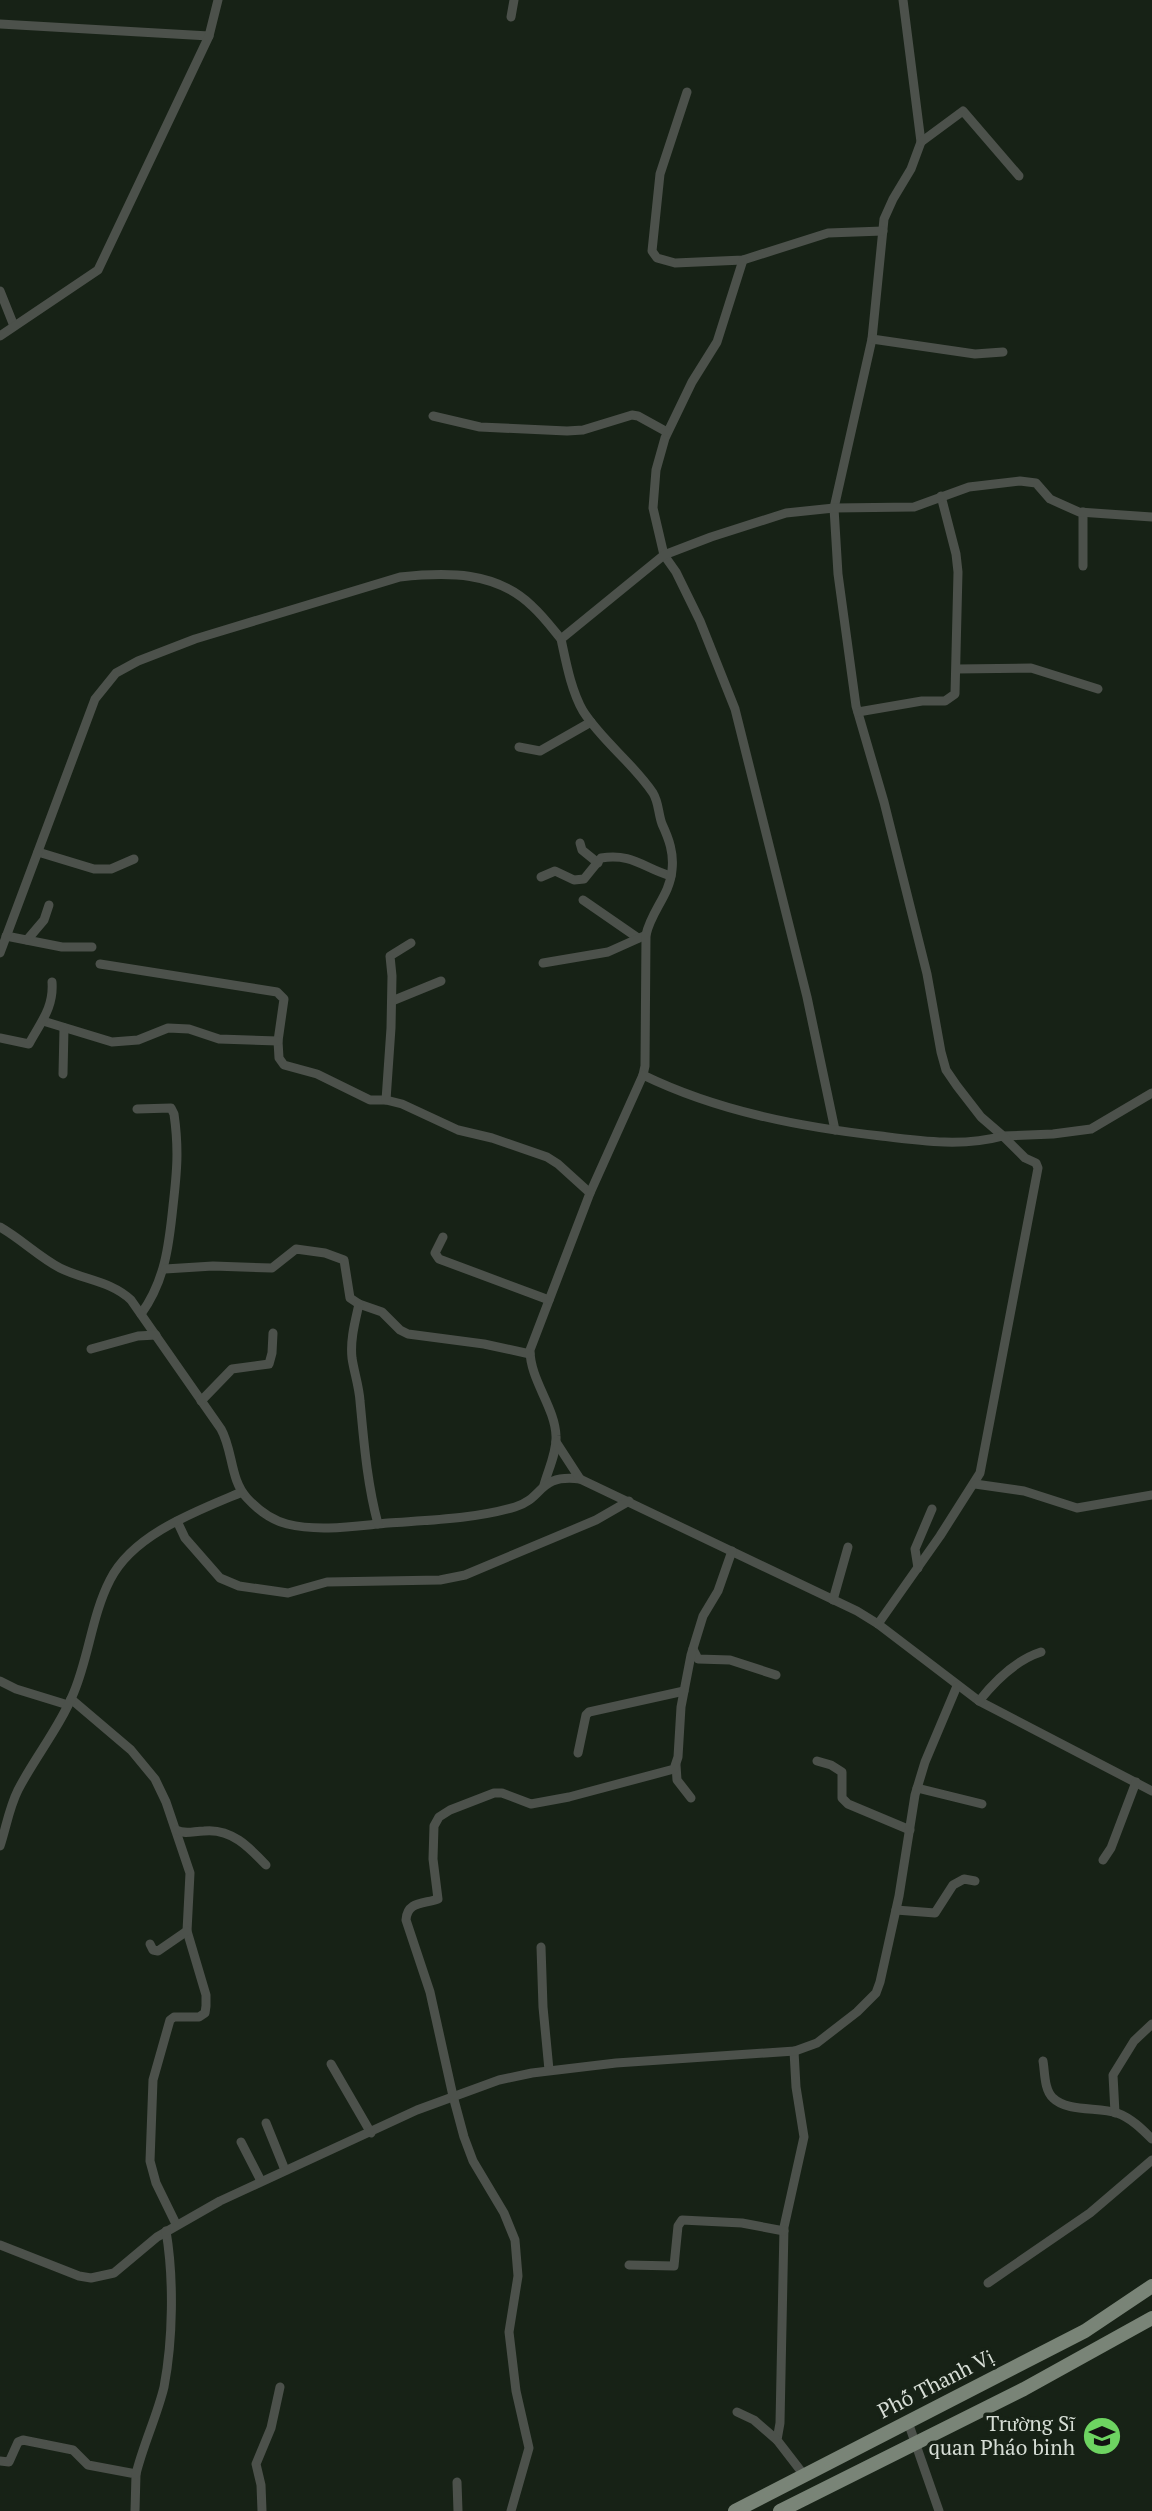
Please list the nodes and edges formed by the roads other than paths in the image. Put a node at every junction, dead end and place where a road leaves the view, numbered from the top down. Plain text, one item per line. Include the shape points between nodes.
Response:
1 (218, 0) edge
2 (514, 0) edge
3 (903, 0) edge
4 (511, 17) dead end
5 (0, 24) edge
6 (209, 36) junction
7 (687, 92) dead end
8 (921, 142) junction
9 (1019, 176) dead end
10 (883, 231) junction
11 (743, 260) junction
12 (0, 291) edge
13 (15, 326) junction
14 (0, 336) edge
15 (872, 339) junction
16 (1003, 352) dead end
17 (433, 416) dead end
18 (662, 429) junction
19 (941, 496) junction
20 (834, 508) junction
21 (1083, 512) junction
22 (1152, 517) edge
23 (664, 555) junction
24 (1083, 566) dead end
25 (561, 639) junction
26 (957, 669) junction
27 (1098, 689) dead end
28 (858, 712) junction
29 (591, 722) junction
30 (519, 747) dead end
31 (580, 843) dead end
32 (38, 852) junction
33 (134, 859) dead end
34 (598, 863) junction
35 (671, 876) junction
36 (541, 877) dead end
37 (583, 900) dead end
38 (49, 905) dead end
39 (6, 936) junction
40 (642, 937) junction
41 (27, 940) junction
42 (411, 943) dead end
43 (92, 947) dead end
44 (0, 953) edge
45 (543, 963) dead end
46 (100, 964) dead end
47 (441, 981) dead end
48 (52, 982) dead end
49 (392, 1002) junction
50 (43, 1021) junction
51 (64, 1028) junction
52 (0, 1038) edge
53 (278, 1041) junction
54 (63, 1074) dead end
55 (643, 1075) junction
56 (1152, 1093) edge
57 (386, 1100) junction
58 (137, 1109) dead end
59 (835, 1130) junction
60 (1003, 1136) junction
61 (590, 1193) junction
62 (0, 1227) edge
63 (443, 1237) dead end
64 (165, 1269) junction
65 (549, 1300) junction
66 (359, 1304) junction
67 (141, 1314) junction
68 (273, 1333) dead end
69 (156, 1335) junction
70 (91, 1349) dead end
71 (530, 1354) junction
72 (201, 1401) junction
73 (556, 1442) junction
74 (580, 1479) junction
75 (975, 1484) junction
76 (544, 1485) junction
77 (242, 1492) junction
78 (1152, 1495) edge
79 (629, 1501) junction
80 (932, 1509) dead end
81 (177, 1521) junction
82 (378, 1524) junction
83 (848, 1547) dead end
84 (732, 1551) junction
85 (918, 1568) junction
86 (833, 1600) junction
87 (878, 1624) junction
88 (693, 1649) junction
89 (1041, 1652) dead end
90 (776, 1675) dead end
91 (0, 1681) edge
92 (957, 1685) junction
93 (684, 1691) junction
94 (979, 1701) junction
95 (69, 1702) junction
96 (578, 1753) dead end
97 (817, 1761) dead end
98 (676, 1765) junction
99 (1136, 1783) junction
100 (917, 1787) junction
101 (1152, 1791) edge
102 (691, 1798) dead end
103 (982, 1804) dead end
104 (176, 1830) junction
105 (910, 1830) junction
106 (0, 1846) edge
107 (1103, 1860) dead end
108 (266, 1865) dead end
109 (975, 1881) dead end
110 (896, 1910) junction
111 (187, 1931) junction
112 (150, 1944) dead end
113 (541, 1947) dead end
114 (1152, 2024) edge
115 (794, 2051) junction
116 (1043, 2061) dead end
117 (331, 2064) dead end
118 (549, 2070) junction
119 (453, 2096) junction
120 (1115, 2113) junction
121 (266, 2123) dead end
122 (371, 2133) junction
123 (1152, 2139) edge
124 (241, 2142) dead end
125 (1152, 2160) edge
126 (285, 2170) junction
127 (261, 2181) junction
128 (176, 2224) junction
129 (166, 2231) junction
130 (784, 2231) junction
131 (0, 2245) edge
132 (629, 2265) dead end
133 (988, 2283) dead end
134 (1152, 2286) edge
135 (1152, 2318) edge
136 (280, 2387) dead end
137 (737, 2412) dead end
138 (908, 2422) junction
139 (777, 2440) junction
140 (915, 2443) junction
141 (0, 2461) edge
142 (136, 2474) junction
143 (804, 2474) junction
144 (457, 2482) dead end
145 (135, 2511) edge
146 (262, 2511) edge
147 (458, 2511) edge
148 (511, 2511) edge
149 (735, 2511) edge
150 (780, 2511) edge
151 (939, 2511) edge

1 - 6 street
2 - 4 street
3 - 8 street
5 - 6 street
6 - 13 street via 98,270
7 - 11 street via 660,174 652,252 675,263
8 - 9 street via 963,111
8 - 10 street via 884,219
10 - 11 street via 828,233
10 - 15 street
11 - 18 street via 717,342
12 - 13 street
13 - 14 street
15 - 16 street via 975,354
15 - 20 street
17 - 18 street via 472,426 583,430 632,415
18 - 23 street via 653,508
19 - 20 street via 914,507
19 - 21 street via 969,487 1033,482 1050,499
19 - 26 street via 956,554
20 - 23 street via 786,513
20 - 28 street via 838,574
21 - 22 street
21 - 24 street
23 - 25 street
23 - 59 street via 695,610 735,709
25 - 29 street via 581,708
25 - 32 street via 531,605 490,579 432,573 400,577 195,639 138,661 116,673 95,699
26 - 27 street via 1031,668
26 - 28 street via 950,700
28 - 60 street via 927,974 946,1070 981,1116
29 - 30 street via 540,751
29 - 35 street via 654,795 673,856
31 - 34 street
32 - 33 street via 94,869 111,869
32 - 39 street
34 - 35 street via 601,858 628,857
34 - 36 street via 584,879 574,880 555,871
35 - 40 street
37 - 40 street
38 - 41 street via 44,920
39 - 41 street
39 - 44 street
40 - 45 street via 608,952
40 - 55 street
41 - 43 street
42 - 49 street via 390,956
46 - 53 street via 277,992 284,999
47 - 49 street
48 - 50 street via 52,1001
49 - 57 street
50 - 51 street
50 - 52 street via 29,1044
51 - 53 street via 112,1042 138,1040 168,1028 190,1029 219,1039
51 - 54 street
53 - 57 street via 279,1060 284,1065 317,1074 370,1100
55 - 59 street via 732,1109
55 - 61 street
56 - 60 street via 1091,1129
57 - 61 street via 458,1130 547,1157
58 - 64 street via 167,1107 174,1114 178,1174
59 - 60 street via 947,1143
60 - 75 street via 1038,1168 987,1444
61 - 65 street
62 - 67 street via 56,1266 114,1287
63 - 65 street via 435,1253 439,1259
64 - 66 street via 272,1268 296,1250 313,1250 344,1260 348,1294
64 - 67 street
65 - 71 street
66 - 71 street via 382,1312 408,1334
66 - 82 street via 352,1358 366,1472
67 - 69 street
68 - 72 street via 269,1364 232,1369
69 - 70 street
69 - 72 street
71 - 73 street
72 - 77 street via 226,1437
73 - 74 street
73 - 76 street
74 - 76 street via 560,1478
74 - 79 street
75 - 78 street via 1024,1491 1077,1508
75 - 85 street
76 - 82 street via 516,1507 469,1517
77 - 81 street
77 - 82 street via 263,1513 289,1524 318,1528
79 - 81 street via 576,1529 465,1575 440,1580 327,1582 288,1593 239,1586 220,1578 185,1538
79 - 84 street
80 - 85 street via 915,1549
81 - 95 street via 134,1551 110,1580
83 - 86 street
84 - 86 street
84 - 88 street
85 - 87 street
86 - 87 street
87 - 92 street
88 - 90 street via 698,1659 730,1660
88 - 93 street
89 - 94 street via 1002,1676
91 - 95 street
92 - 94 street
92 - 100 street
93 - 96 street via 589,1712
93 - 98 street
94 - 99 street
95 - 104 street via 147,1767
95 - 106 street via 19,1787
97 - 105 street via 842,1772 842,1798 848,1804
98 - 102 street via 677,1780
98 - 119 street via 664,1772 531,1804 494,1793 439,1817 432,1840 438,1899 409,1907 406,1920 430,1992
99 - 101 street
99 - 107 street
100 - 103 street
100 - 105 street
104 - 108 street via 230,1835
104 - 111 street via 192,1881
105 - 110 street
109 - 110 street via 964,1878 953,1885 935,1913
110 - 115 street via 876,1993 817,2043
111 - 112 street via 158,1951
111 - 128 street via 206,1995 205,2013 170,2020 152,2096 150,2161
113 - 118 street
114 - 120 street via 1134,2041 1113,2075
115 - 118 street
115 - 130 street via 804,2144
116 - 120 street via 1048,2092 1054,2100
117 - 122 street
118 - 119 street
119 - 122 street
119 - 148 street via 473,2161 510,2225 518,2262 509,2332 529,2448
120 - 123 street
121 - 126 street
122 - 126 street
124 - 127 street
125 - 133 street via 1090,2213
126 - 127 street
127 - 128 street
128 - 129 street
129 - 131 street via 114,2273 91,2278
129 - 142 street via 170,2352
130 - 132 street via 682,2220 674,2266
130 - 139 street
134 - 138 main road, Phố Thanh Vị via 1085,2331
135 - 140 main road, Phố Thanh Vị
136 - 146 street via 271,2428 256,2464
137 - 139 street
138 - 140 street
138 - 143 main road, Phố Thanh Vị
139 - 143 street
140 - 150 main road, Phố Thanh Vị
140 - 151 street
141 - 142 street via 9,2462 19,2442 30,2441 73,2450 88,2465
142 - 145 street
143 - 149 main road, Phố Thanh Vị
144 - 147 street

